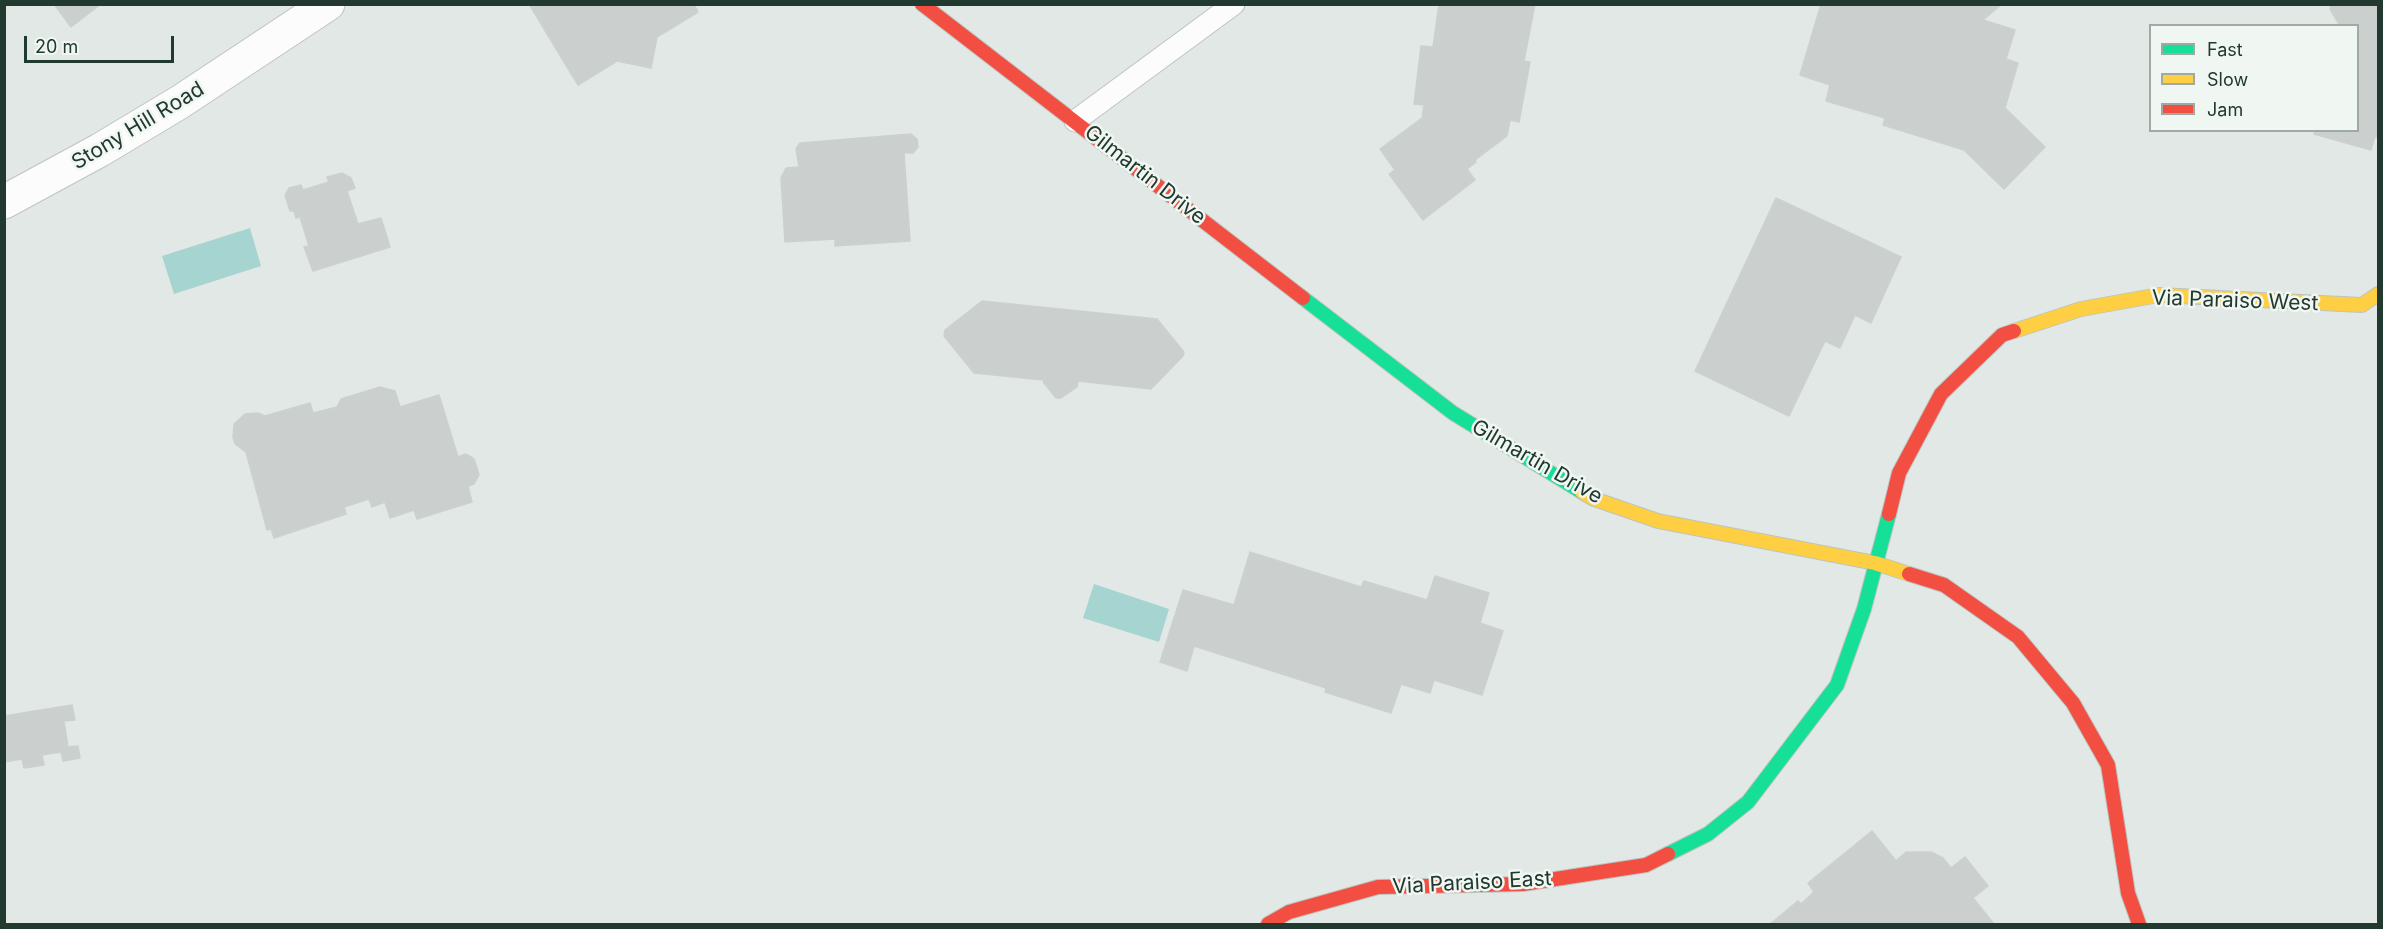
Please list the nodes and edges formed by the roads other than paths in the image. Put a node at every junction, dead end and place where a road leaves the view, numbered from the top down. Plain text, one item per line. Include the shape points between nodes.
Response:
1 (328, 4) edge
2 (922, 4) edge
3 (1234, 4) edge
4 (1075, 121) junction
5 (4, 202) edge
6 (2379, 294) edge
7 (1875, 564) junction
8 (1268, 924) edge
9 (2139, 924) edge

1 - 5 street, Stony Hill Road via 170,108
2 - 4 street, Gilmartin Drive
3 - 4 lane
4 - 7 street, Gilmartin Drive via 1453,413 1594,498 1658,521
6 - 7 street, Via Paraiso West via 2362,305 2159,295 2081,309 2002,335 1941,394 1899,472
7 - 8 street, Via Paraiso East via 1838,686 1748,802 1708,834 1646,865 1523,884 1378,887 1289,912
7 - 9 street, Gilmartin Drive via 1944,585 2009,630 2073,703 2108,765 2128,893

